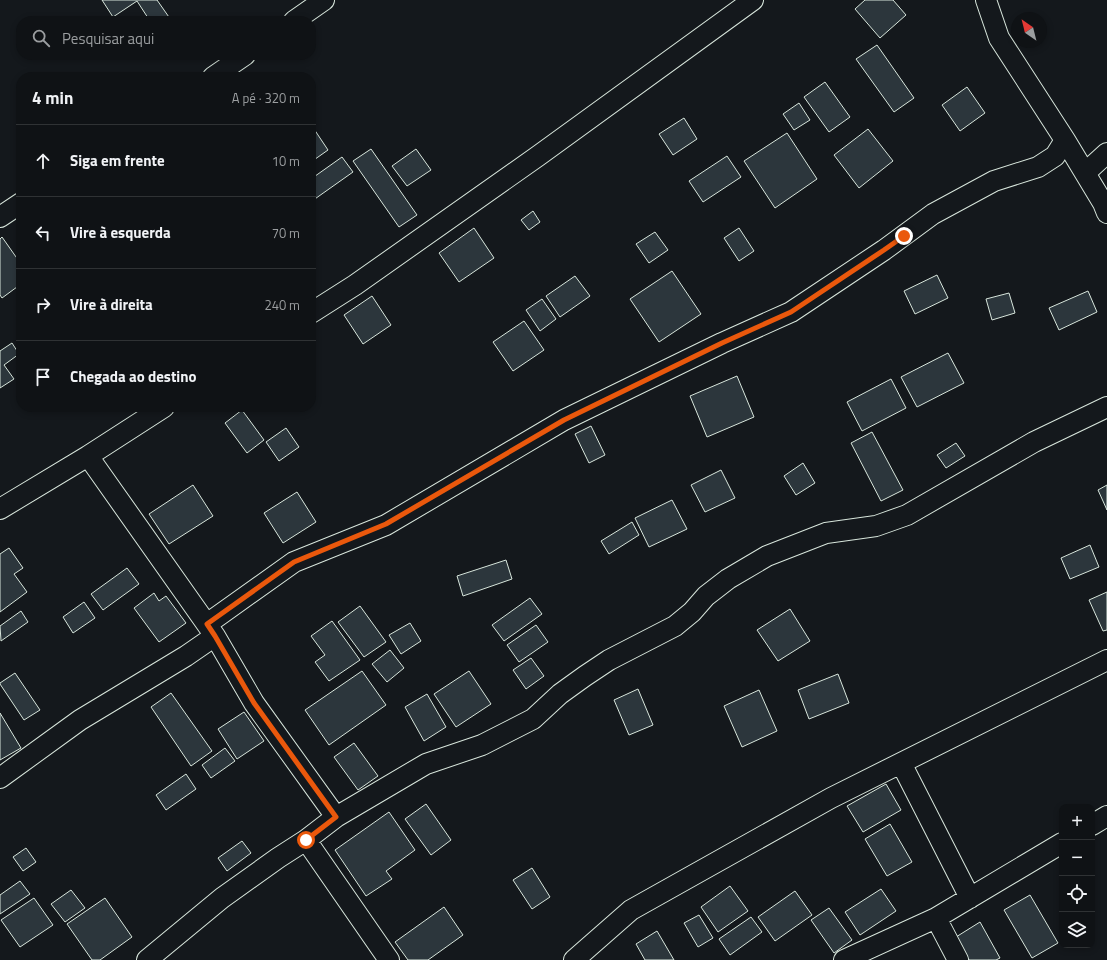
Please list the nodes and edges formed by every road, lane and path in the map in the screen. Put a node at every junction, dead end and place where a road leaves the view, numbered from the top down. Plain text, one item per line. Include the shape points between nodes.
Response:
1 (324, 0) edge
2 (753, 0) edge
3 (986, 0) edge
4 (301, 16) edge
5 (238, 60) edge
6 (220, 72) edge
7 (1065, 140) junction
8 (1107, 153) edge
9 (1085, 173) junction
10 (16, 206) edge
11 (1107, 213) edge
12 (0, 217) edge
13 (316, 310) edge
14 (1107, 407) edge
15 (156, 412) edge
16 (88, 456) junction
17 (0, 509) edge
18 (211, 630) junction
19 (1107, 660) edge
20 (901, 763) junction
21 (0, 778) edge
22 (1107, 816) edge
23 (336, 817) junction
24 (1095, 823) edge
25 (306, 840) junction
26 (1059, 845) edge
27 (970, 898) junction
28 (936, 918) junction
29 (147, 960) edge
30 (389, 960) edge
31 (574, 960) edge
32 (844, 960) edge
33 (958, 960) edge

1 - 4 street
2 - 13 street via 538,156
3 - 7 street via 999,38
5 - 6 street
7 - 9 street
7 - 18 street via 1055,156 1038,167 994,181 933,214 791,312 564,420 386,524 294,562
8 - 9 street
9 - 11 street via 1104,203
10 - 12 street
14 - 23 street via 1034,442 907,514 876,526 826,533 767,556 728,579 675,626 609,660 560,694 533,718 482,745 426,764
15 - 16 street
16 - 17 street
16 - 18 street
18 - 21 street via 186,656 80,720
18 - 23 street via 254,703
19 - 20 street
20 - 27 street
20 - 31 street via 831,798 631,910
22 - 24 street
23 - 25 street
25 - 29 street via 222,898
25 - 30 street
26 - 27 street
27 - 28 street
28 - 32 street
28 - 33 street

